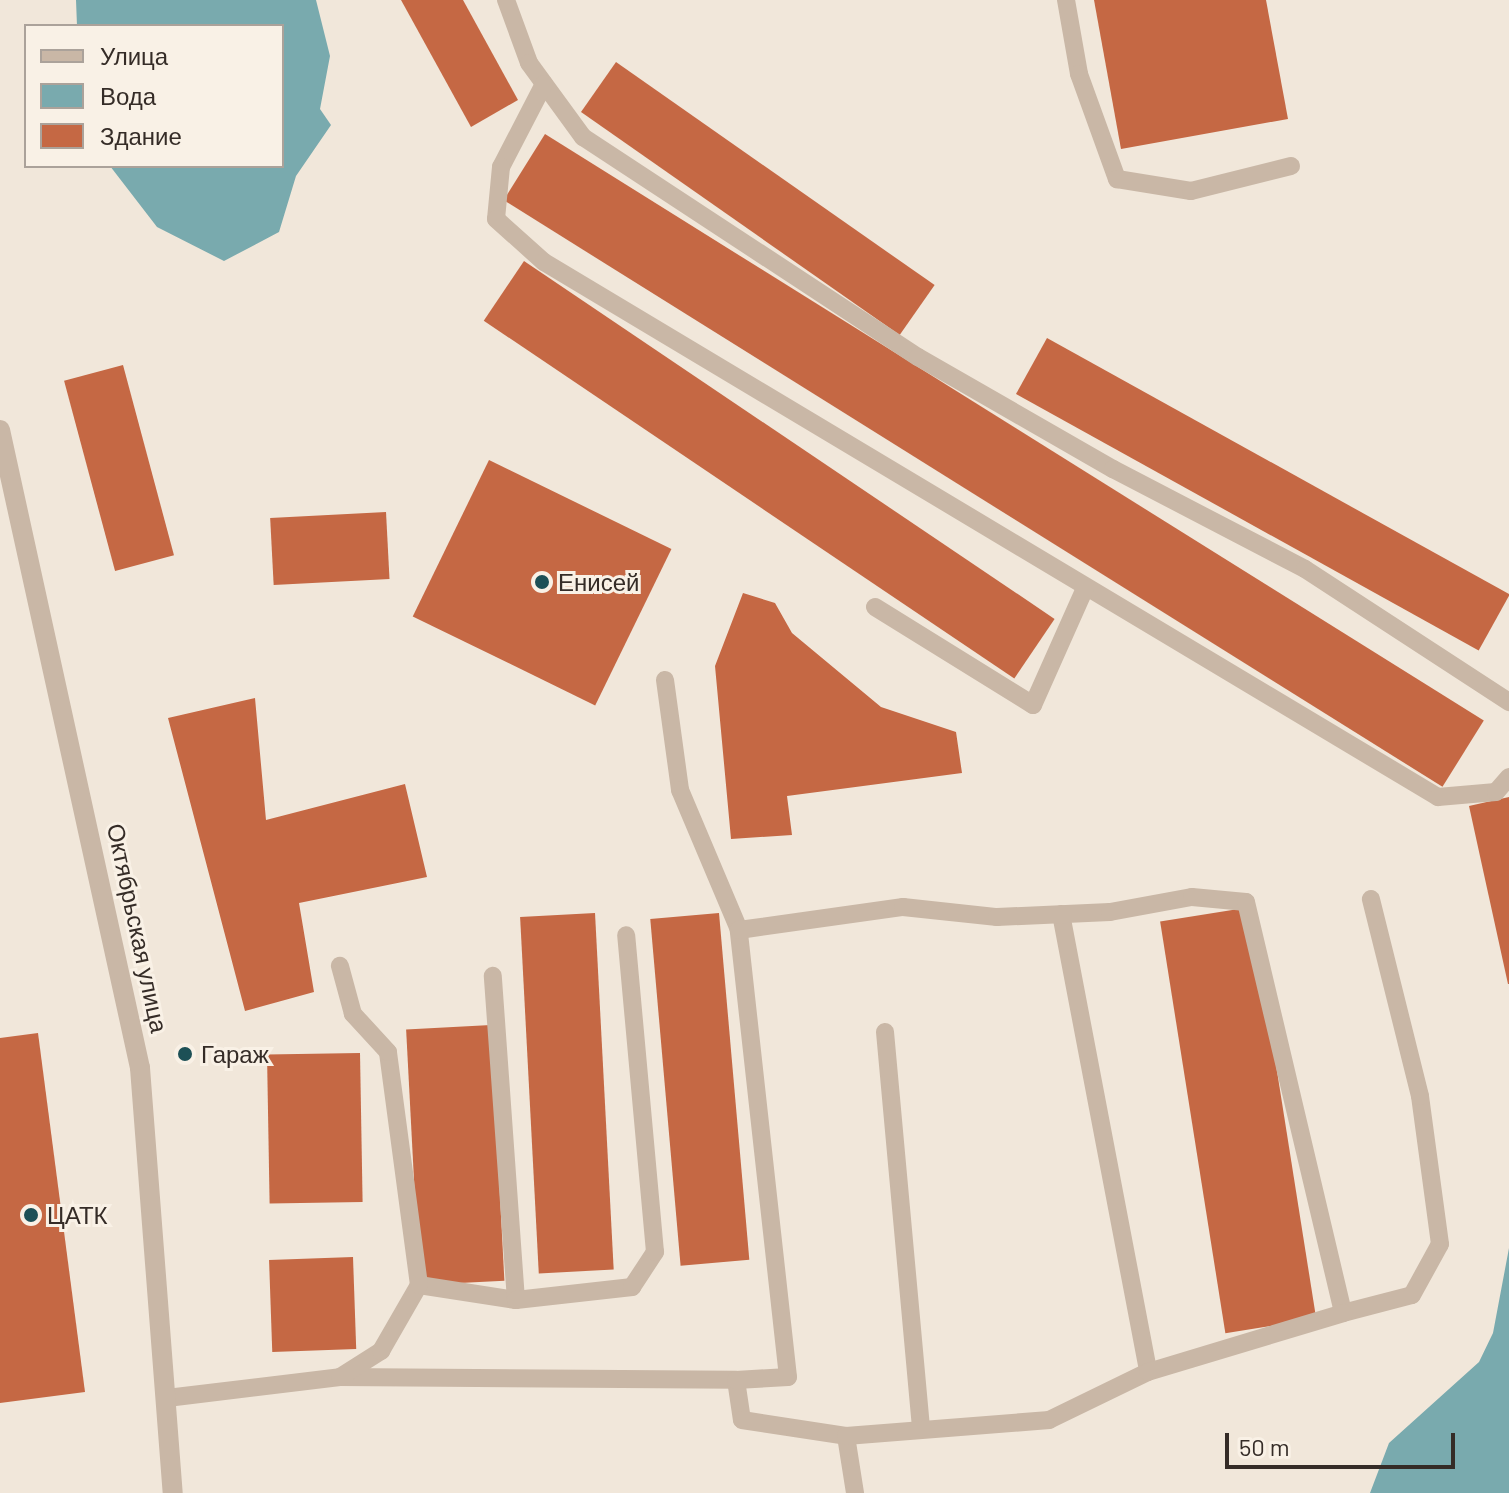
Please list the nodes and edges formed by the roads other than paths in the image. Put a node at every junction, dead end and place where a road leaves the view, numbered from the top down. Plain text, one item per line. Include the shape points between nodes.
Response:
1 (506, 0) edge
2 (1066, 0) edge
3 (544, 84) junction
4 (1291, 166) dead end
5 (0, 430) edge
6 (1085, 588) junction
7 (875, 607) dead end
8 (665, 680) dead end
9 (1509, 702) edge
10 (1509, 777) edge
11 (1371, 899) dead end
12 (1061, 914) junction
13 (739, 930) junction
14 (626, 935) dead end
15 (340, 966) dead end
16 (493, 976) dead end
17 (885, 1032) dead end
18 (419, 1285) junction
19 (516, 1300) junction
20 (1343, 1313) junction
21 (1148, 1372) junction
22 (340, 1377) junction
23 (736, 1380) junction
24 (167, 1398) junction
25 (921, 1428) junction
26 (846, 1436) junction
27 (173, 1493) edge
28 (855, 1493) edge

1 - 3 lane via 529,63
2 - 4 lane via 1079,74 1117,179 1191,191
3 - 6 lane via 501,167 496,219 544,262
3 - 9 lane via 583,137 713,226 918,357 1113,469 1305,569
5 - 24 street, Октябрьская улица via 137,1053
6 - 7 lane via 1033,705
6 - 10 lane via 1438,797 1496,792
8 - 13 lane via 680,790
11 - 20 lane via 1420,1096 1440,1244 1412,1295
12 - 13 lane via 997,917 903,907
12 - 20 lane via 1192,897 1246,902
12 - 21 lane
13 - 23 lane via 788,1377
14 - 19 lane via 655,1252 632,1287
15 - 18 lane via 353,1014 388,1052
16 - 19 lane
17 - 25 lane
18 - 19 lane
18 - 22 lane via 381,1351
20 - 21 lane
21 - 25 lane via 1049,1420
22 - 23 lane
22 - 24 lane
23 - 26 lane via 742,1420
24 - 27 street, Октябрьская улица
25 - 26 lane
26 - 28 lane

